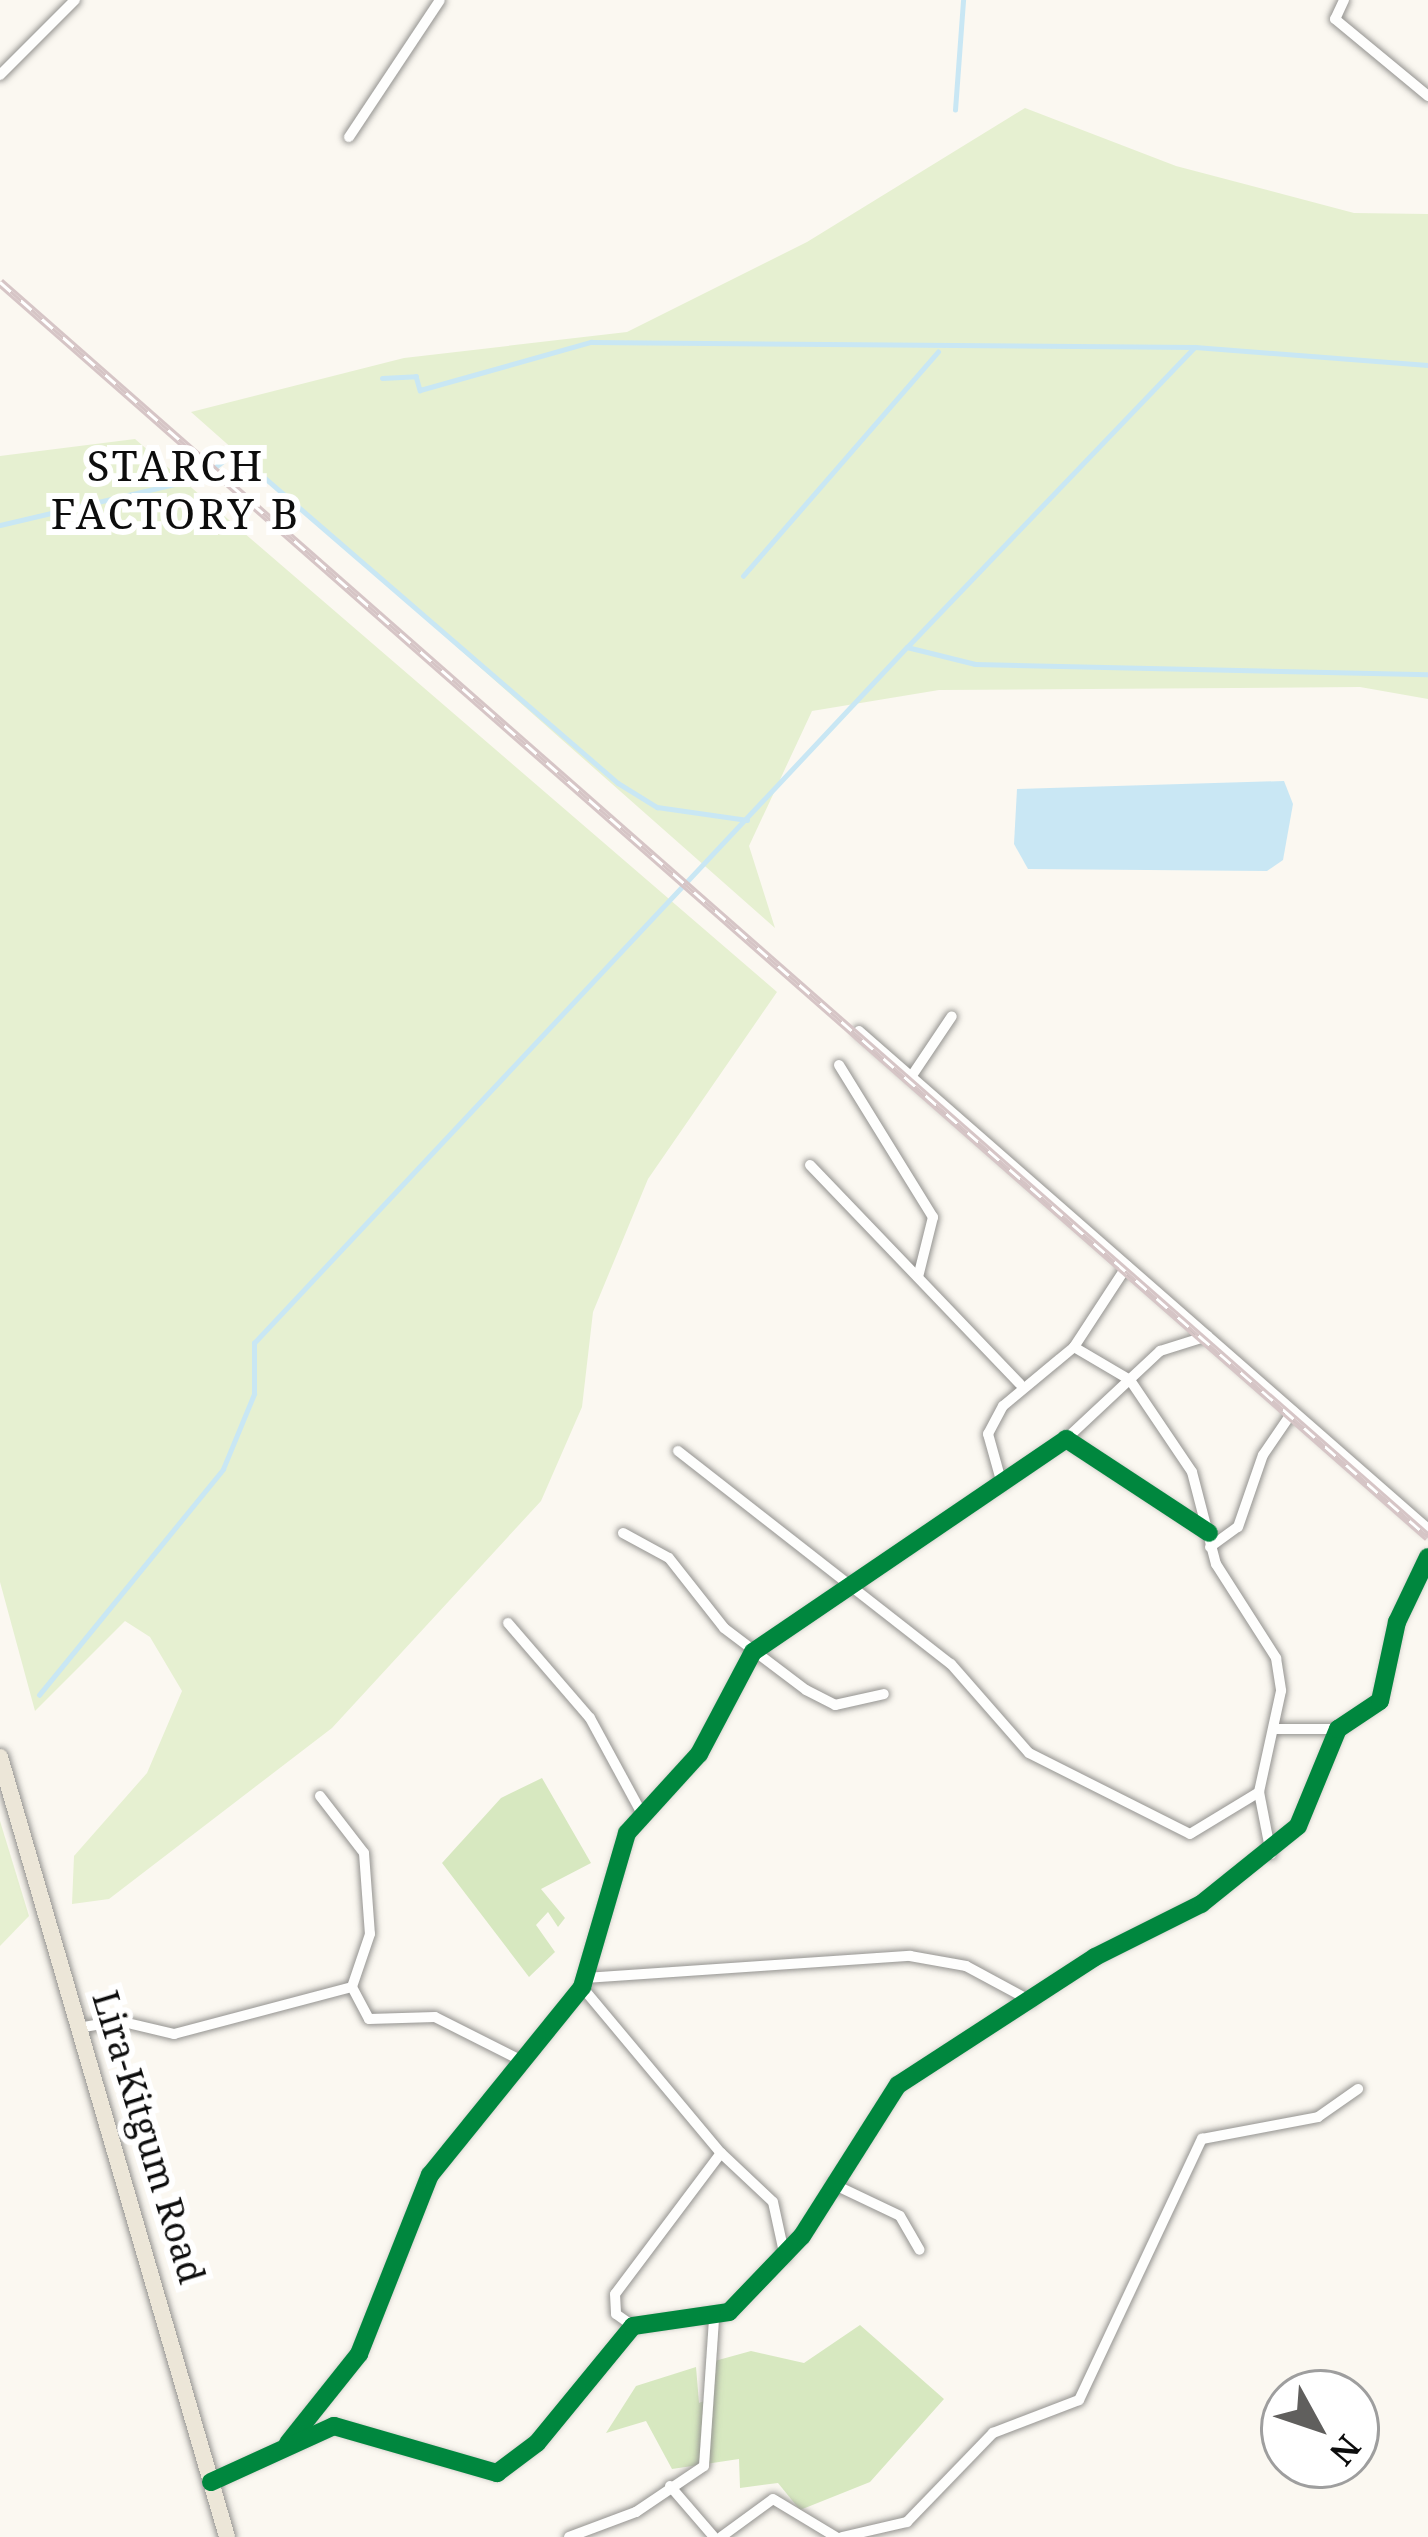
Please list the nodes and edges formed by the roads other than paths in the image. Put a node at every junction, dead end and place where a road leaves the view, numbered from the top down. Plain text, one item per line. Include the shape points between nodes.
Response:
1 (75, 0) edge
2 (440, 0) edge
3 (1344, 0) edge
4 (0, 75) edge
5 (1428, 97) edge
6 (349, 137) dead end
7 (952, 1016) dead end
8 (859, 1031) dead end
9 (838, 1065) dead end
10 (911, 1077) junction
11 (810, 1165) dead end
12 (1127, 1266) junction
13 (918, 1276) junction
14 (1208, 1336) junction
15 (1074, 1347) junction
16 (1130, 1380) junction
17 (1020, 1384) junction
18 (1293, 1411) junction
19 (1066, 1439) junction
20 (678, 1451) dead end
21 (1002, 1484) junction
22 (1428, 1529) edge
23 (622, 1533) dead end
24 (1209, 1540) junction
25 (1428, 1557) edge
26 (855, 1585) junction
27 (508, 1623) dead end
28 (753, 1652) junction
29 (884, 1694) dead end
30 (1276, 1730) junction
31 (1338, 1730) junction
32 (0, 1757) edge
33 (1259, 1792) junction
34 (320, 1796) dead end
35 (640, 1810) junction
36 (1271, 1854) junction
37 (583, 1982) junction
38 (352, 1987) junction
39 (1031, 2001) junction
40 (84, 2027) junction
41 (520, 2060) junction
42 (1358, 2089) dead end
43 (722, 2153) junction
44 (833, 2184) junction
45 (920, 2250) dead end
46 (784, 2258) junction
47 (714, 2320) junction
48 (633, 2326) junction
49 (288, 2443) junction
50 (211, 2482) junction
51 (670, 2486) junction
52 (599, 2532) edge
53 (227, 2537) edge
54 (568, 2537) edge
55 (717, 2537) edge
56 (839, 2537) edge

1 - 4 street
2 - 6 street
3 - 5 street via 1335,19
7 - 10 street
8 - 10 street
9 - 13 street via 934,1217
10 - 12 street
11 - 13 street
12 - 14 street
12 - 15 street
13 - 17 street
14 - 16 street via 1170,1346
14 - 18 street
15 - 16 street
15 - 17 street
16 - 19 street
16 - 24 street via 1202,1490
17 - 21 street via 988,1434
18 - 22 street
18 - 24 street via 1263,1455 1238,1527
19 - 21 street
19 - 24 street
20 - 26 street
21 - 26 street
23 - 28 street via 691,1578
24 - 30 street via 1234,1604 1276,1658
25 - 31 street via 1397,1622 1380,1701
26 - 28 street
26 - 33 street via 951,1664 1029,1754 1190,1834
27 - 35 street via 590,1718
28 - 29 street via 835,1705
28 - 35 street via 699,1754
30 - 31 street
30 - 33 street
31 - 36 street via 1313,1802
32 - 40 main road, Lira-Kitgum Road
33 - 36 street
34 - 38 street via 364,1853 370,1934
35 - 37 street
36 - 39 street
37 - 39 street via 910,1956 966,1966
37 - 41 street
37 - 43 street
38 - 40 street via 174,2034 119,2021
38 - 41 street via 369,2019 435,2018
39 - 44 street via 898,2086
40 - 50 main road, Lira-Kitgum Road
41 - 49 street via 430,2175 358,2354
42 - 56 street via 1318,2117 1202,2139 1079,2399 993,2433 952,2488 908,2522
43 - 46 street via 773,2202
43 - 48 street via 615,2294 616,2314
44 - 45 street via 900,2216
44 - 46 street
46 - 47 street
47 - 48 street
47 - 51 street via 711,2454
48 - 49 street via 549,2429 497,2473 338,2426
49 - 50 street
50 - 53 main road, Lira-Kitgum Road
51 - 52 street
51 - 55 street
52 - 54 street
55 - 56 street via 773,2500

